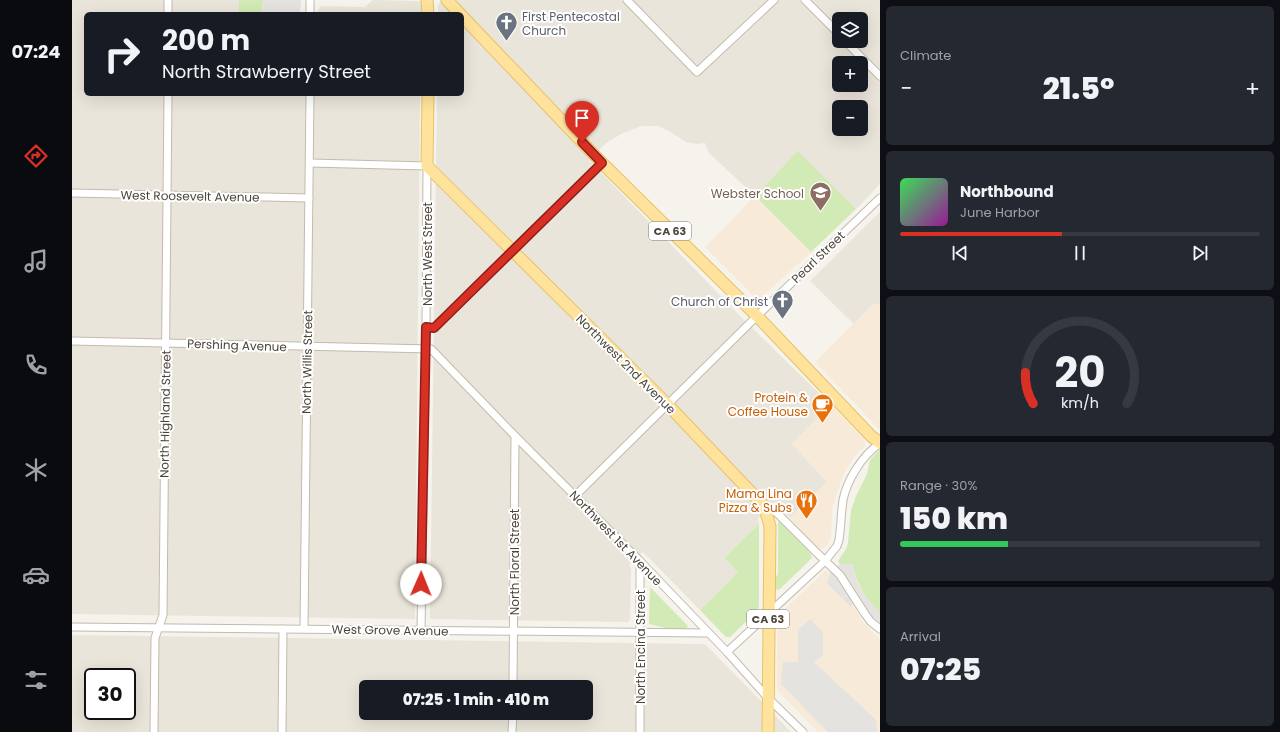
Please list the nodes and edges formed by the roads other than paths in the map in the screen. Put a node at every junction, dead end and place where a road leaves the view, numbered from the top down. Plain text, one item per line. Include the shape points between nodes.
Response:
1 (168, 0) edge
2 (310, 0) edge
3 (447, 0) edge
4 (627, 0) edge
5 (774, 0) edge
6 (805, 0) edge
7 (168, 12) edge
8 (310, 12) edge
9 (458, 12) edge
10 (464, 18) edge
11 (832, 27) edge
12 (853, 48) edge
13 (880, 76) edge
14 (168, 96) edge
15 (310, 96) edge
16 (428, 96) edge
17 (310, 163) junction
18 (602, 163) junction
19 (427, 166) junction
20 (72, 193) edge
21 (167, 196) junction
22 (309, 198) junction
23 (880, 198) edge
24 (513, 250) junction
25 (757, 316) junction
26 (426, 327) junction
27 (72, 341) edge
28 (165, 343) junction
29 (307, 347) junction
30 (425, 349) junction
31 (668, 405) junction
32 (515, 436) junction
33 (879, 444) edge
34 (576, 496) junction
35 (764, 506) junction
36 (824, 561) junction
37 (640, 562) junction
38 (768, 613) junction
39 (72, 627) edge
40 (158, 627) junction
41 (283, 629) junction
42 (304, 629) junction
43 (880, 629) edge
44 (421, 630) junction
45 (514, 631) junction
46 (641, 632) junction
47 (707, 633) junction
48 (726, 652) junction
49 (513, 680) edge
50 (768, 698) junction
51 (513, 720) edge
52 (154, 732) edge
53 (282, 732) edge
54 (512, 732) edge
55 (640, 732) edge
56 (768, 732) edge
57 (803, 732) edge

1 - 7 street
2 - 8 street
3 - 9 main road
4 - 5 street via 697,72
6 - 11 street
10 - 18 main road, CA 63
12 - 13 street
14 - 21 street, North Highland Street
15 - 17 street, North Willis Street
16 - 19 main road, North West Street
17 - 19 street
17 - 22 street, North Willis Street
18 - 24 street
18 - 25 main road, CA 63
19 - 24 main road, Northwest 2nd Avenue / CA 63
19 - 26 street, North West Street
20 - 21 street, West Roosevelt Avenue
21 - 22 street, West Roosevelt Avenue
21 - 28 street, North Highland Street
22 - 29 street, North Willis Street
23 - 25 street, Pearl Street
24 - 26 street via 434,328
24 - 31 main road, Northwest 2nd Avenue / CA 63
25 - 31 street, Pearl Street
25 - 33 main road, CA 63
26 - 30 street, North West Street
27 - 28 street, Pershing Avenue
28 - 29 street, Pershing Avenue
28 - 40 street, North Highland Street via 163,615
29 - 30 street, Pershing Avenue
29 - 42 street, North Willis Street
30 - 32 street, Northwest 1st Avenue via 431,349
30 - 44 street, North West Street
31 - 34 street, Pearl Street
31 - 35 main road, Northwest 2nd Avenue / CA 63
32 - 34 street, Northwest 1st Avenue
32 - 45 street, North Floral Street
33 - 36 street via 864,458 847,488 843,500 839,540
34 - 37 street, Northwest 1st Avenue
35 - 36 street, Northwest 2nd Avenue via 777,513
35 - 38 main road, CA 63 via 770,526
36 - 38 street
36 - 43 street, Northwest 2nd Avenue via 840,575 865,614
37 - 46 street, North Encina Street
37 - 47 street, Northwest 1st Avenue
38 - 48 street
38 - 50 main road, CA 63
39 - 40 street, West Grove Avenue
40 - 41 street, West Grove Avenue
40 - 52 street, North Highland Street via 155,638
41 - 42 street, West Grove Avenue
41 - 53 street
42 - 44 street, West Grove Avenue
44 - 45 street, West Grove Avenue
45 - 46 street, West Grove Avenue
45 - 49 street, North Floral Street
46 - 47 street, West Grove Avenue
46 - 55 street, North Encina Street
47 - 48 street, Northwest 1st Avenue
48 - 50 street, Northwest 1st Avenue
50 - 56 main road, CA 63
50 - 57 street, Northwest 1st Avenue
51 - 54 street

